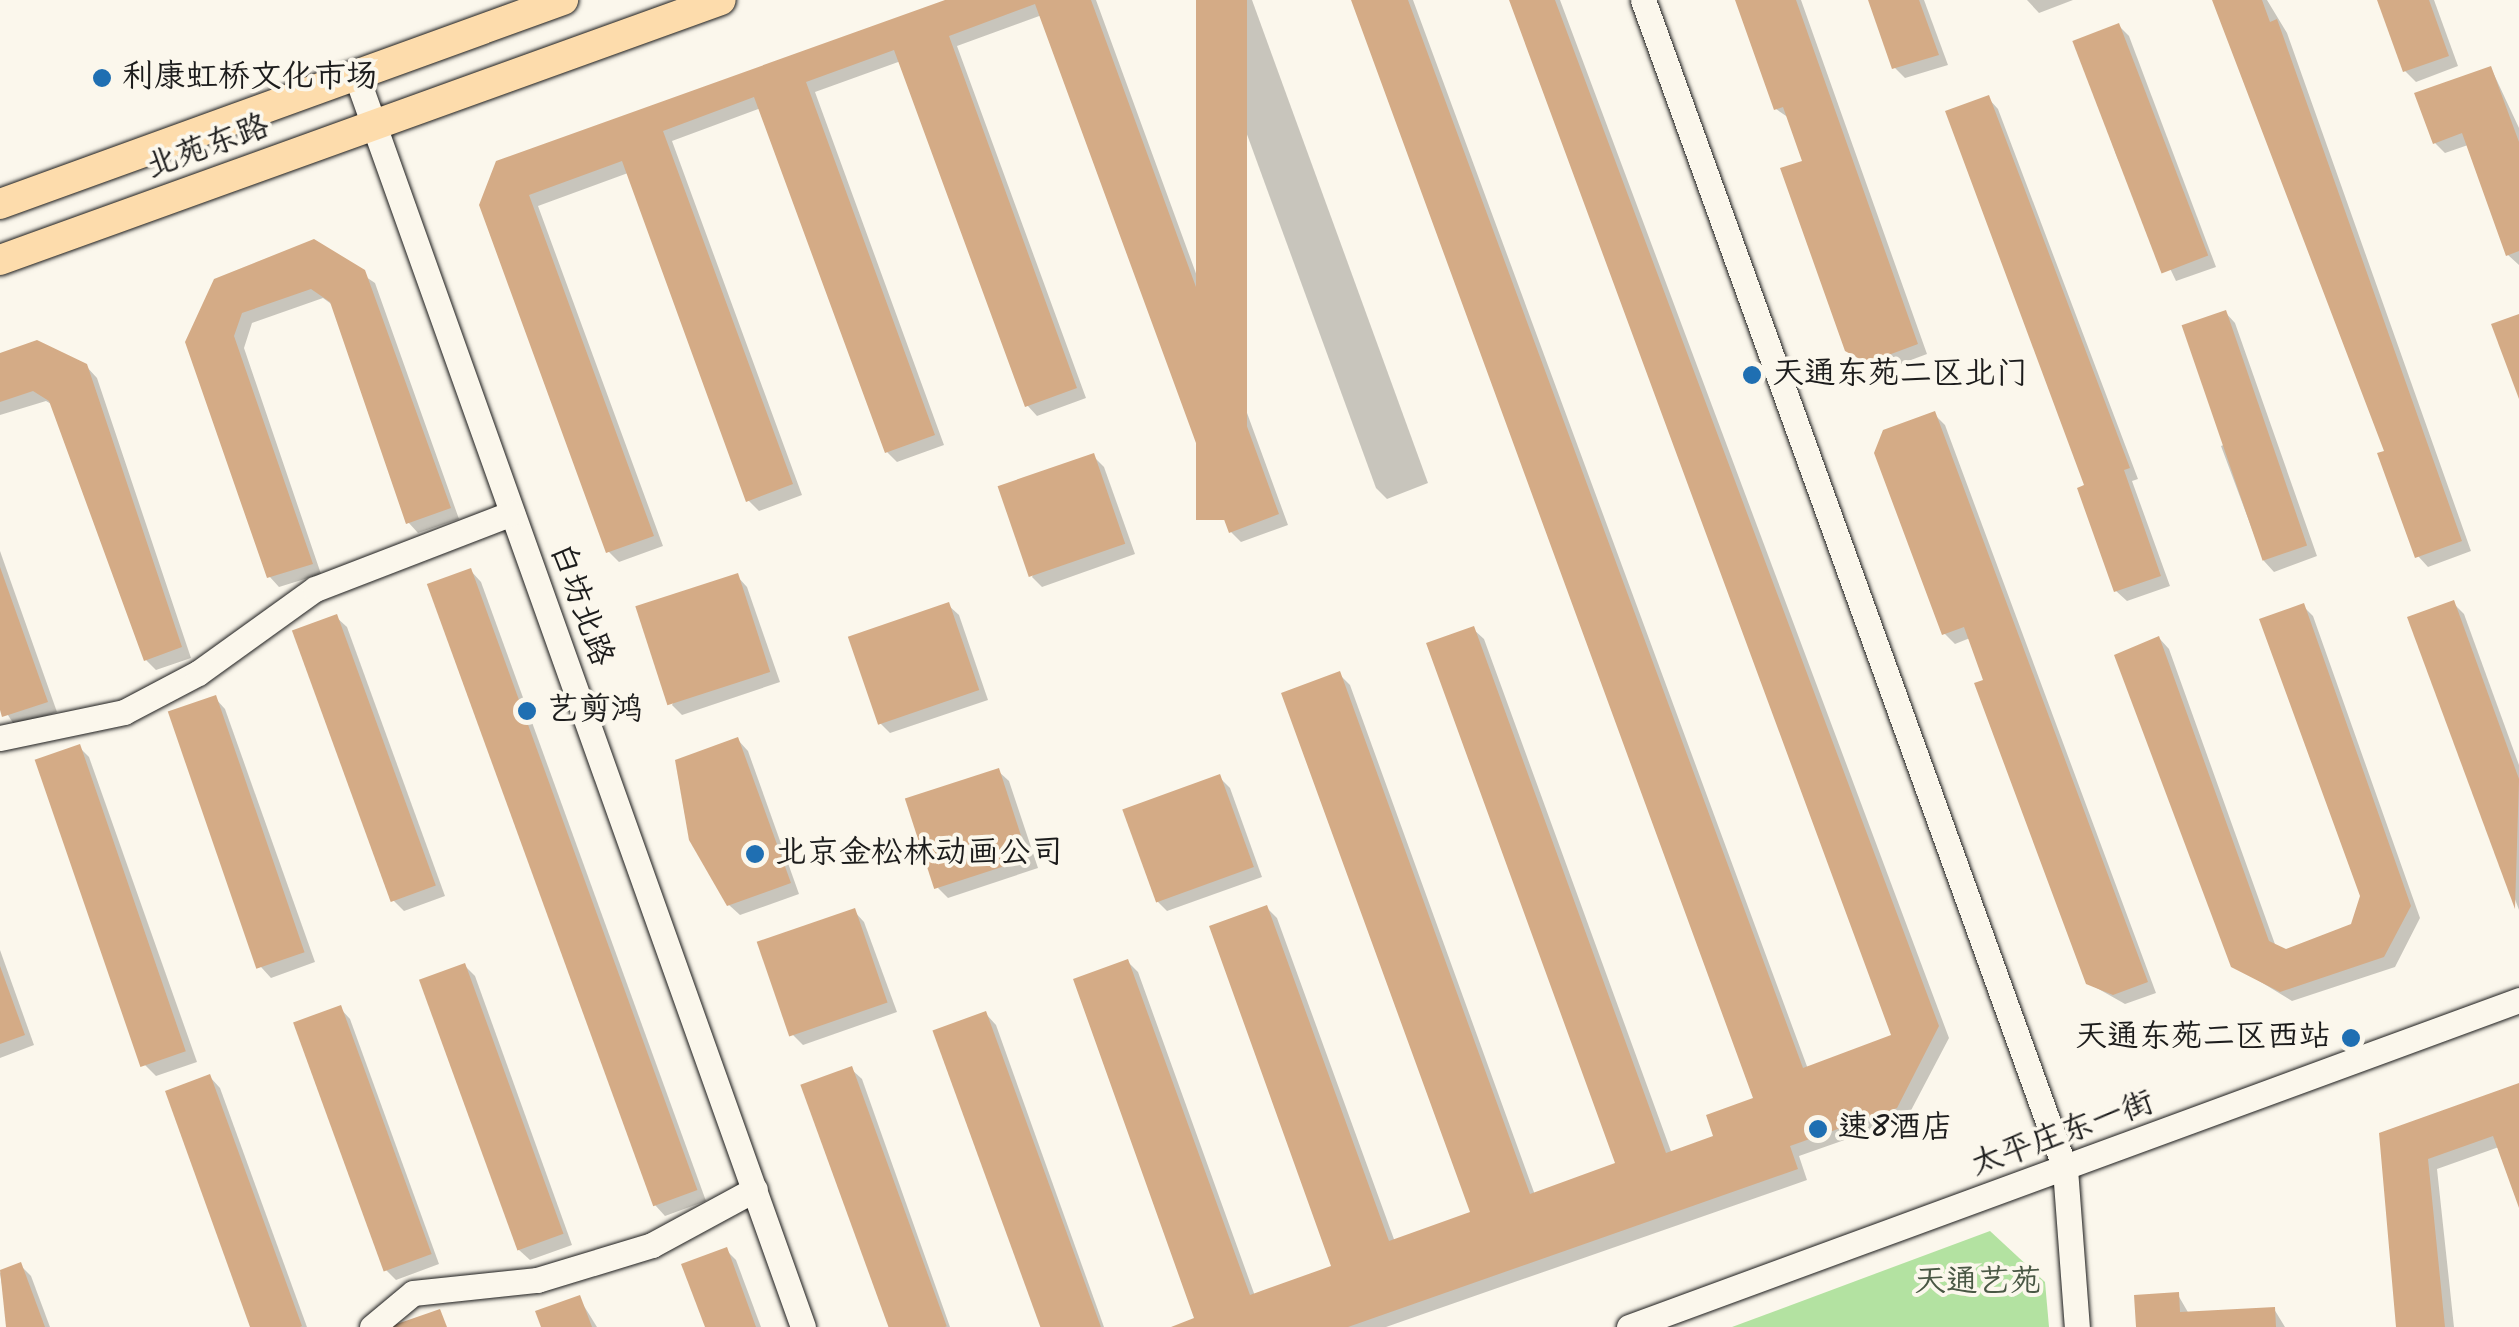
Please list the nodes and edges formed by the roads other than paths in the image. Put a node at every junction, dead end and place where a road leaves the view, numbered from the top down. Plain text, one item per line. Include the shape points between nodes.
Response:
1 (563, 0) edge
2 (722, 0) edge
3 (1643, 0) edge
4 (356, 75) junction
5 (374, 126) junction
6 (0, 204) edge
7 (0, 260) edge
8 (512, 513) junction
9 (0, 738) edge
10 (2519, 1000) edge
11 (2065, 1170) junction
12 (756, 1189) junction
13 (372, 1327) edge
14 (802, 1327) edge
15 (1628, 1327) edge
16 (2077, 1327) edge

1 - 4 main road, 北苑东路
2 - 5 main road, 北苑东路
3 - 11 street
4 - 5 street, 白坊北路
4 - 6 main road, 北苑东路
5 - 7 main road, 北苑东路
5 - 8 street, 白坊北路
8 - 9 street via 315,589 198,673 124,712
8 - 12 street, 白坊北路
10 - 11 street, 太平庄东一街
11 - 15 street, 太平庄东一街
11 - 16 street
12 - 13 street via 652,1245 556,1274 414,1293
12 - 14 street, 白坊北路

